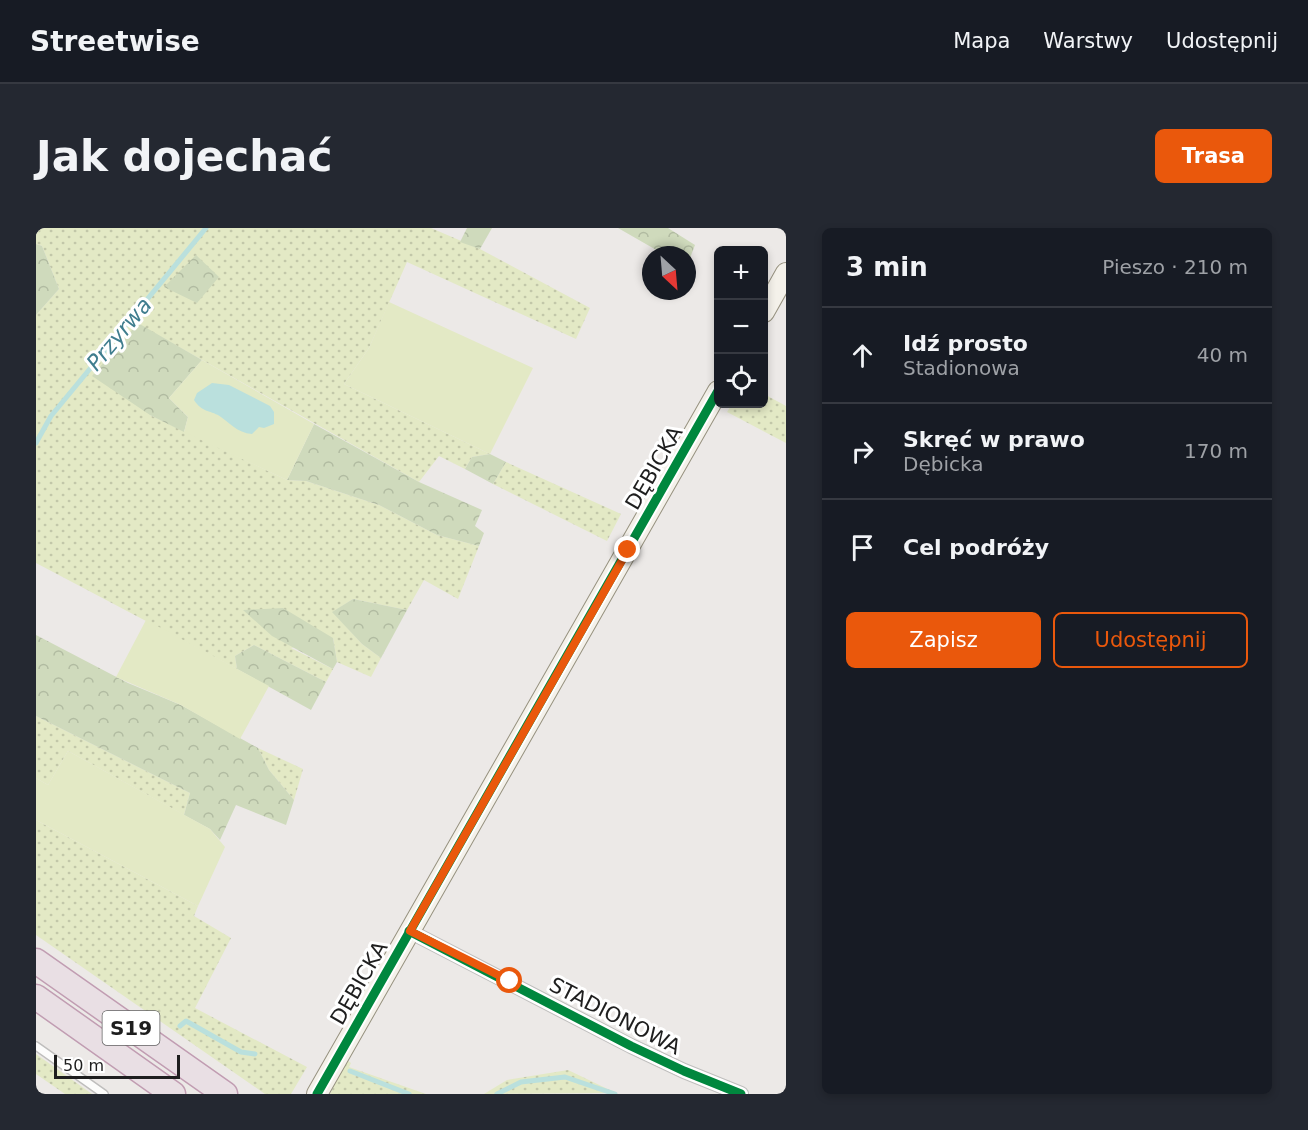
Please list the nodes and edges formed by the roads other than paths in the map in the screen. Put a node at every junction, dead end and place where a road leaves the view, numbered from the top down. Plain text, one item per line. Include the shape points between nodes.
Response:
1 (786, 273) edge
2 (768, 305) edge
3 (714, 398) edge
4 (410, 931) junction
5 (36, 961) edge
6 (36, 997) edge
7 (36, 1046) edge
8 (104, 1094) edge
9 (173, 1094) edge
10 (225, 1094) edge
11 (317, 1094) edge
12 (741, 1094) edge

1 - 2 street
3 - 4 street, DĘBICKA
4 - 11 street, DĘBICKA
4 - 12 street, STADIONOWA via 631,1046
5 - 10 highway, S19
6 - 9 highway, S19
7 - 8 lane

